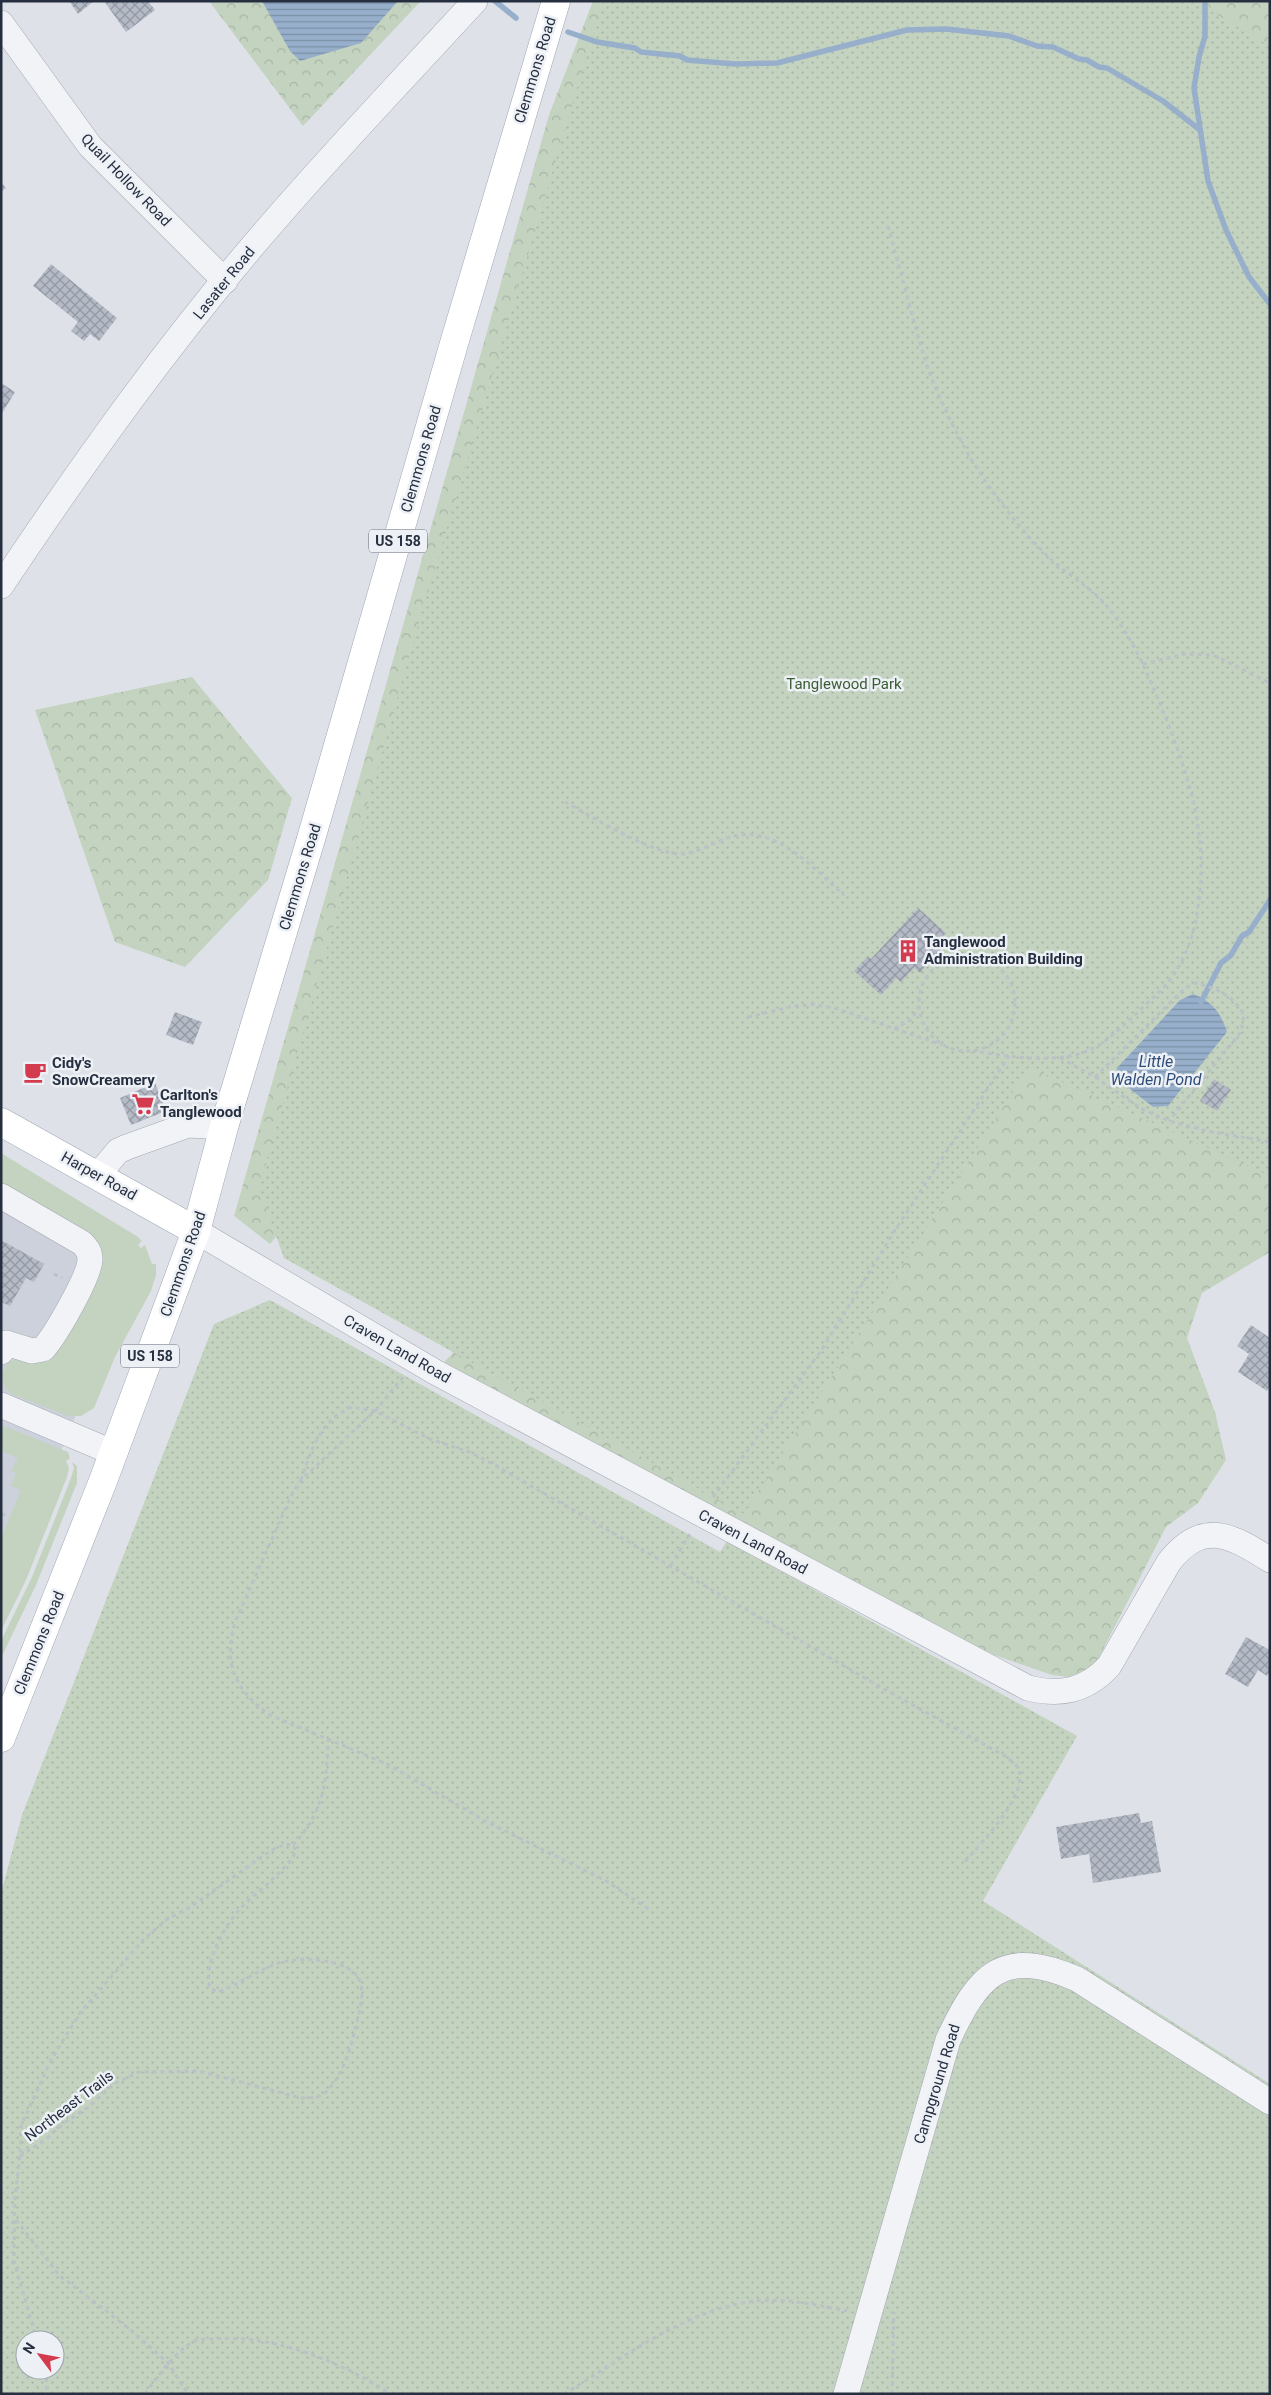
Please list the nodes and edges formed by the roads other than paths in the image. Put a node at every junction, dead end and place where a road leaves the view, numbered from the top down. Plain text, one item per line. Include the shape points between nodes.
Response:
1 (475, 1) edge
2 (556, 1) edge
3 (1, 23) edge
4 (225, 281) junction
5 (1, 586) edge
6 (1, 1122) edge
7 (224, 1127) junction
8 (97, 1176) junction
9 (1, 1196) edge
10 (196, 1230) junction
11 (2, 1344) edge
12 (1, 1405) edge
13 (114, 1453) junction
14 (1270, 1560) edge
15 (1, 1738) edge
16 (1270, 2102) edge
17 (846, 2394) edge

1 - 4 street, Lasater Road via 276,220
2 - 7 main road, Clemmons Road / US 158
3 - 4 street, Quail Hollow Road via 90,146
4 - 5 street, Lasater Road via 98,444
6 - 8 main road, Harper Road
7 - 8 street via 188,1125 128,1147 118,1151
7 - 10 main road, Clemmons Road / US 158
8 - 10 main road, Harper Road
9 - 11 street via 82,1243 90,1258 80,1288 43,1349 32,1351
10 - 13 main road, Clemmons Road / US 158
10 - 14 street, Craven Land Road via 416,1360 1028,1688 1063,1692 1081,1687 1103,1673 1170,1562 1180,1549 1195,1539 1212,1535 1230,1537
12 - 13 street
13 - 15 main road, Clemmons Road / US 158
16 - 17 street, Campground Road via 1077,1980 1056,1970 1032,1964 1012,1966 992,1975 977,1987 948,2040

